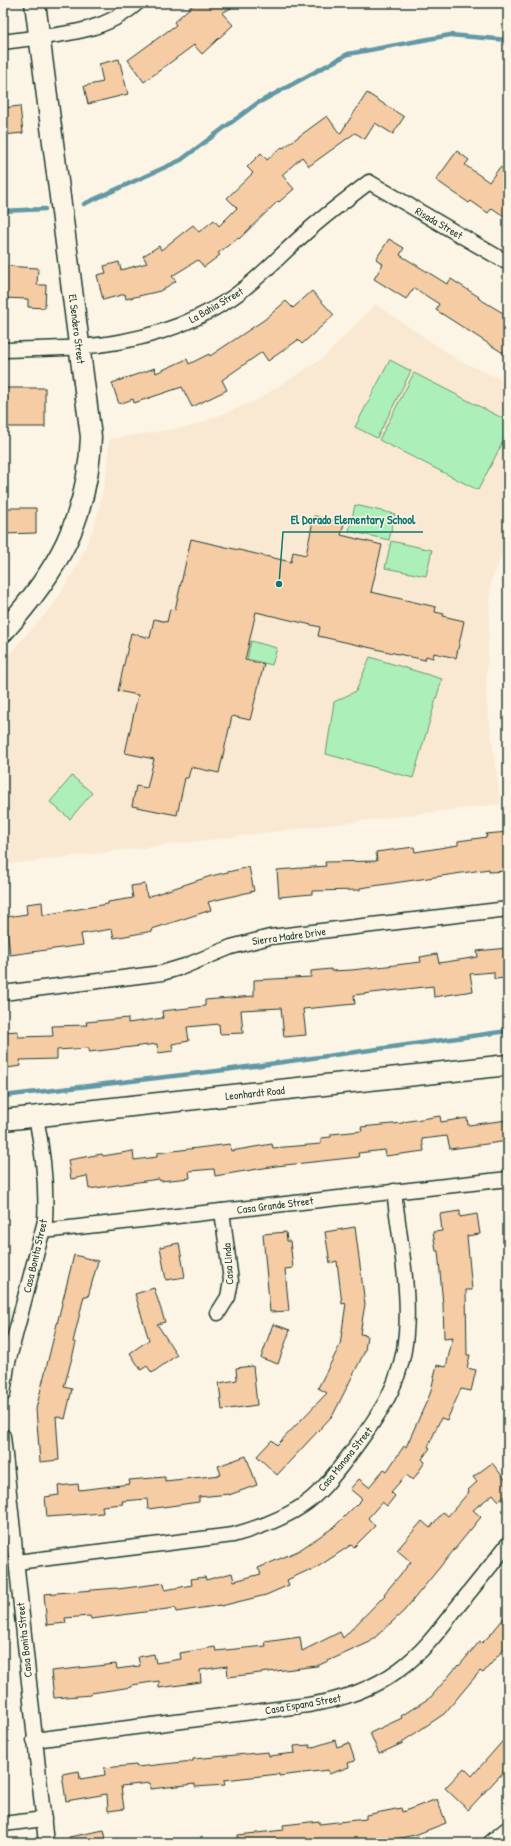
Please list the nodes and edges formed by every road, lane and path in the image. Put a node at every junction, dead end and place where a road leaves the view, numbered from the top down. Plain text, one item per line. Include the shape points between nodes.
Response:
1 (35, 3) edge
2 (137, 3) edge
3 (40, 37) junction
4 (3, 42) edge
5 (369, 182) joint
6 (508, 263) edge
7 (80, 347) junction
8 (3, 350) edge
9 (3, 632) edge
10 (508, 909) edge
11 (3, 993) edge
12 (508, 1065) edge
13 (36, 1117) junction
14 (3, 1120) edge
15 (508, 1179) edge
16 (394, 1191) junction
17 (222, 1211) junction
18 (43, 1231) junction
19 (218, 1313) dead end
20 (3, 1394) edge
21 (3, 1436) edge
22 (508, 1544) edge
23 (17, 1562) junction
24 (34, 1740) junction
25 (44, 1819) junction
26 (3, 1824) edge
27 (508, 1828) edge
28 (46, 1843) edge
29 (490, 1843) edge

1 - 3 street, El Sendero Street
2 - 3 street via 108,23 88,30
3 - 4 street
3 - 7 street, El Sendero Street
5 - 6 street, Risada Street
5 - 7 street, La Bahia Street via 301,236 255,281 204,314 177,326 134,338
7 - 8 street, La Bahia Street
7 - 9 street, El Sendero Street via 91,437 90,459 82,502 75,524 54,567 33,598
10 - 11 street, Sierra Madre Drive via 270,937 231,947 162,973
12 - 13 street, Leonhardt Road
13 - 14 street, Leonhardt Road
13 - 18 street, Casa Bonita Street via 43,1151 46,1199
15 - 16 street, Casa Grande Street
16 - 17 street, Casa Grande Street
16 - 23 street, Casa Manana Street via 406,1296 404,1351 385,1405 327,1484 291,1513 233,1535
17 - 18 street, Casa Grande Street
17 - 19 street, Casa Linda via 231,1281 228,1297
18 - 20 street, Casa Bonita Street via 7,1366
21 - 23 street, Casa Bonita Street
22 - 24 street, Casa Espana Street via 417,1656 366,1689 328,1702
23 - 24 street, Casa Bonita Street
24 - 25 street, Casa Bonita Street
25 - 26 street
25 - 28 street, Casa Bonita Street
27 - 29 street

